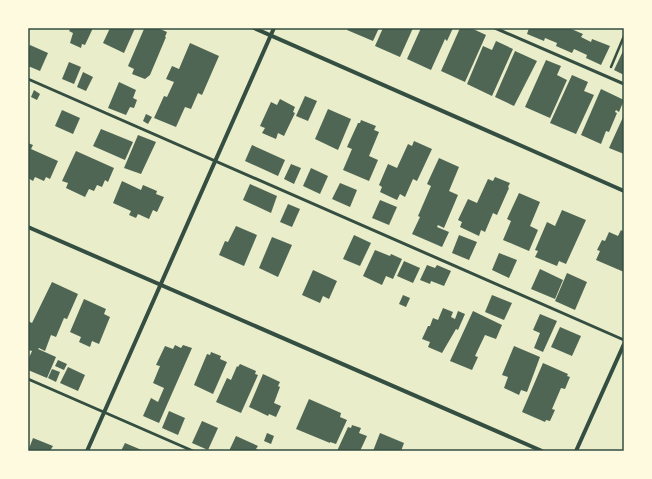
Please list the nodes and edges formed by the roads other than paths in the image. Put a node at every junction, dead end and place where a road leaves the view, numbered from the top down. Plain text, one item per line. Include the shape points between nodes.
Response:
1 (254, 28) edge
2 (274, 28) edge
3 (495, 28) edge
4 (271, 36) junction
5 (28, 79) edge
6 (624, 84) edge
7 (215, 161) junction
8 (624, 191) edge
9 (28, 227) edge
10 (160, 285) junction
11 (624, 340) edge
12 (624, 344) edge
13 (28, 378) edge
14 (104, 412) junction
15 (87, 451) edge
16 (193, 451) edge
17 (542, 451) edge
18 (576, 451) edge

1 - 4 street
2 - 4 street
3 - 6 lane
4 - 7 street
4 - 8 street
5 - 7 lane
7 - 10 street
7 - 11 lane
9 - 10 street
10 - 14 street
10 - 17 street
12 - 18 street
13 - 14 lane
14 - 15 street
14 - 16 lane

